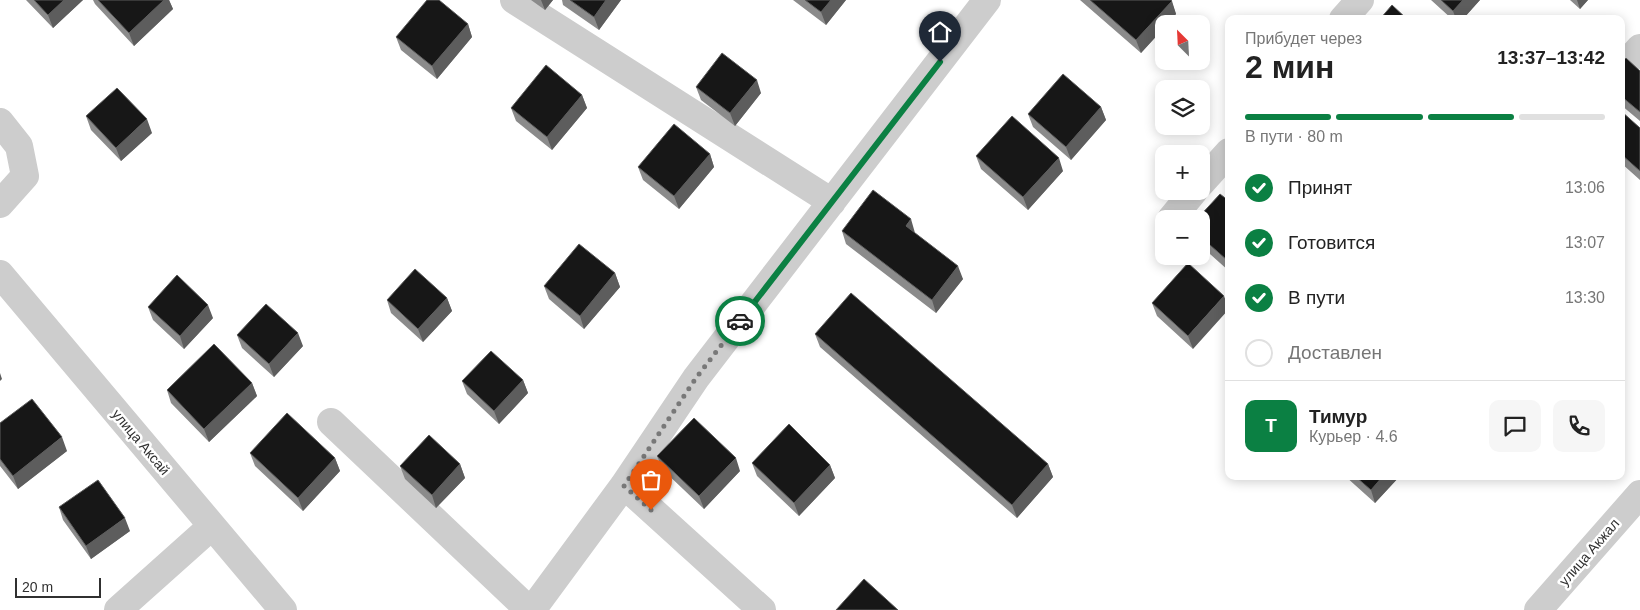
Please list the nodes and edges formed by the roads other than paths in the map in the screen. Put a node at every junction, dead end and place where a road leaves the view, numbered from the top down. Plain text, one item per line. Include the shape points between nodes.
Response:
1 (514, 0) edge
2 (987, 0) edge
3 (1360, 0) edge
4 (1347, 15) edge
5 (1640, 48) edge
6 (1625, 65) edge
7 (0, 122) edge
8 (1225, 156) edge
9 (1210, 173) edge
10 (1186, 200) edge
11 (832, 202) junction
12 (0, 204) edge
13 (1178, 210) edge
14 (0, 274) edge
15 (331, 422) dead end
16 (624, 486) junction
17 (1640, 494) edge
18 (212, 526) junction
19 (118, 610) edge
20 (283, 610) edge
21 (530, 610) edge
22 (762, 610) edge
23 (1538, 610) edge

1 - 11 street
2 - 11 street
3 - 4 street
5 - 6 street
7 - 12 street via 19,146 25,176
8 - 9 street
10 - 13 street
11 - 16 street via 696,378
14 - 18 street, улица Аксай
15 - 21 street
16 - 21 street
16 - 22 street
17 - 23 street, улица Акжал
18 - 19 street
18 - 20 street, улица Аксай

